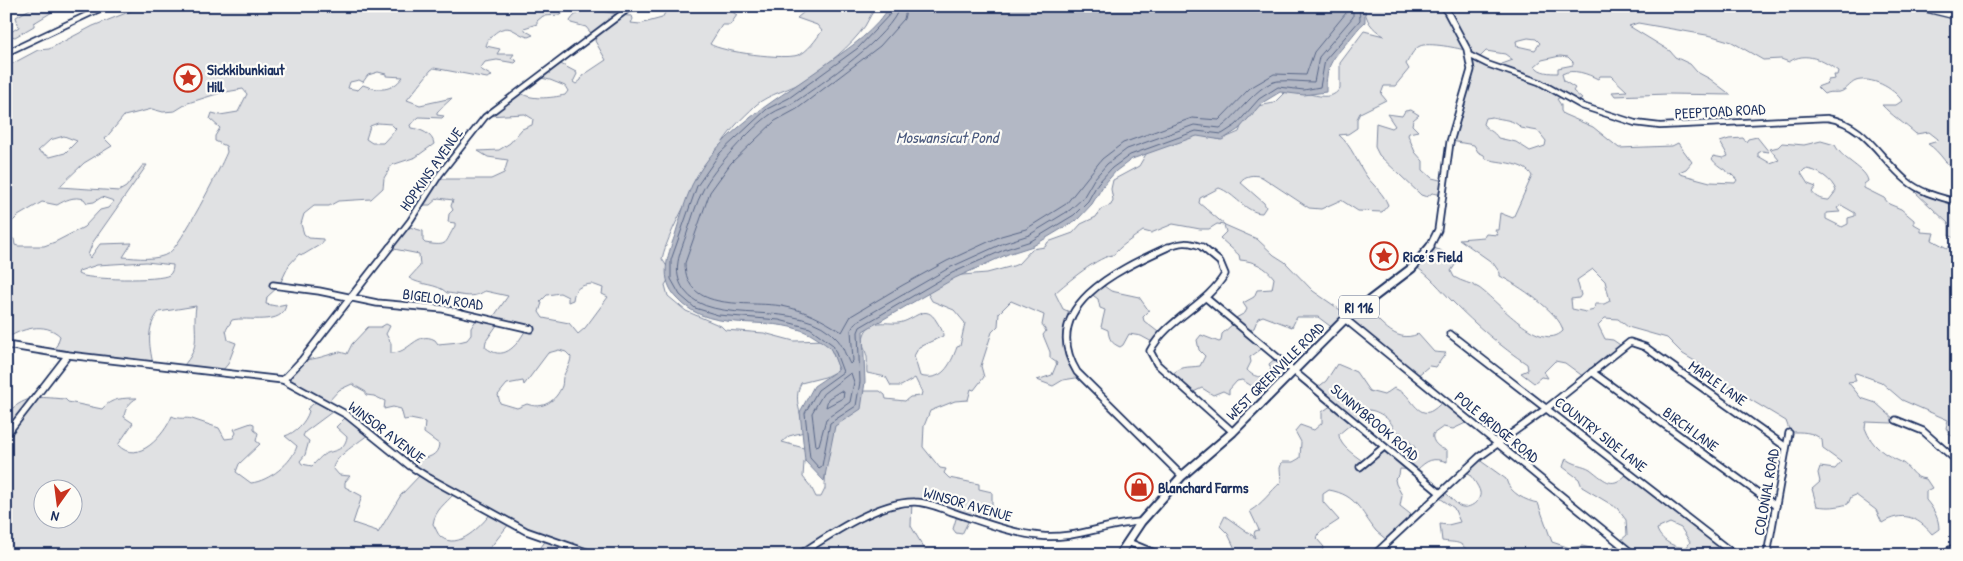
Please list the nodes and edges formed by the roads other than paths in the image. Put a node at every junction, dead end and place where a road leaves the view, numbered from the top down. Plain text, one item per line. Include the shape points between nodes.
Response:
1 (106, 6) edge
2 (632, 6) edge
3 (1444, 6) edge
4 (1916, 6) edge
5 (1957, 16) edge
6 (6, 53) edge
7 (1469, 55) junction
8 (1957, 202) edge
9 (273, 285) dead end
10 (350, 298) junction
11 (1206, 298) junction
12 (1345, 319) junction
13 (531, 329) dead end
14 (1450, 334) dead end
15 (6, 345) edge
16 (68, 355) junction
17 (1294, 371) junction
18 (1592, 372) junction
19 (284, 380) junction
20 (1546, 408) junction
21 (1896, 420) dead end
22 (1233, 432) junction
23 (1789, 433) dead end
24 (6, 435) edge
25 (1496, 443) junction
26 (1384, 447) junction
27 (1786, 447) junction
28 (1957, 461) edge
29 (1360, 467) dead end
30 (1182, 476) junction
31 (1439, 492) junction
32 (1776, 506) junction
33 (1141, 522) junction
34 (1128, 542) junction
35 (1957, 546) edge
36 (595, 555) edge
37 (799, 555) edge
38 (1119, 555) edge
39 (1159, 555) edge
40 (1374, 555) edge
41 (1634, 555) edge
42 (1735, 555) edge
43 (1767, 555) edge
44 (1941, 555) edge

1 - 6 street
2 - 10 street, HOPKINS AVENUE via 485,117
3 - 7 main road, WEST GREENVILLE ROAD / RI 116
4 - 5 highway
7 - 8 street, PEEPTOAD ROAD via 1540,82 1582,106 1642,124 1840,120 1856,128 1909,182 1928,193
7 - 12 main road, WEST GREENVILLE ROAD / RI 116 via 1470,73 1450,142 1438,230 1430,247 1412,268
9 - 10 street, BIGELOW ROAD
10 - 13 street, BIGELOW ROAD via 443,309
10 - 19 street, HOPKINS AVENUE
11 - 17 street, SUNNYBROOK ROAD
11 - 22 street via 1169,329 1150,351 1158,364
11 - 30 street via 1225,271 1202,247 1187,241 1180,242 1106,280 1082,298 1074,311 1068,336 1069,360 1077,372
12 - 17 main road, WEST GREENVILLE ROAD / RI 116
12 - 25 street, POLE BRIDGE ROAD
14 - 20 street, COUNTRY SIDE LANE
15 - 16 street, WINSOR AVENUE
16 - 19 street, WINSOR AVENUE
16 - 24 street
17 - 22 main road, WEST GREENVILLE ROAD / RI 116
17 - 26 street, SUNNYBROOK ROAD
18 - 20 street
18 - 27 street, MAPLE LANE via 1634,342
18 - 32 street, BIRCH LANE
19 - 36 street, WINSOR AVENUE via 347,415 410,466 430,478 526,530
20 - 25 street
20 - 42 street, COUNTRY SIDE LANE
21 - 28 street via 1920,428
22 - 30 main road, WEST GREENVILLE ROAD / RI 116
23 - 27 street, COLONIAL ROAD
25 - 31 street
25 - 41 street, POLE BRIDGE ROAD
26 - 29 street
26 - 31 street, SUNNYBROOK ROAD
27 - 32 street, COLONIAL ROAD
30 - 33 main road, WEST GREENVILLE ROAD / RI 116
31 - 40 street
32 - 43 street, COLONIAL ROAD
33 - 34 main road, WEST GREENVILLE ROAD / RI 116
33 - 37 street, WINSOR AVENUE via 1040,536 930,505 905,502 842,529
34 - 38 main road, WEST GREENVILLE ROAD / RI 116
34 - 39 street
35 - 44 street

